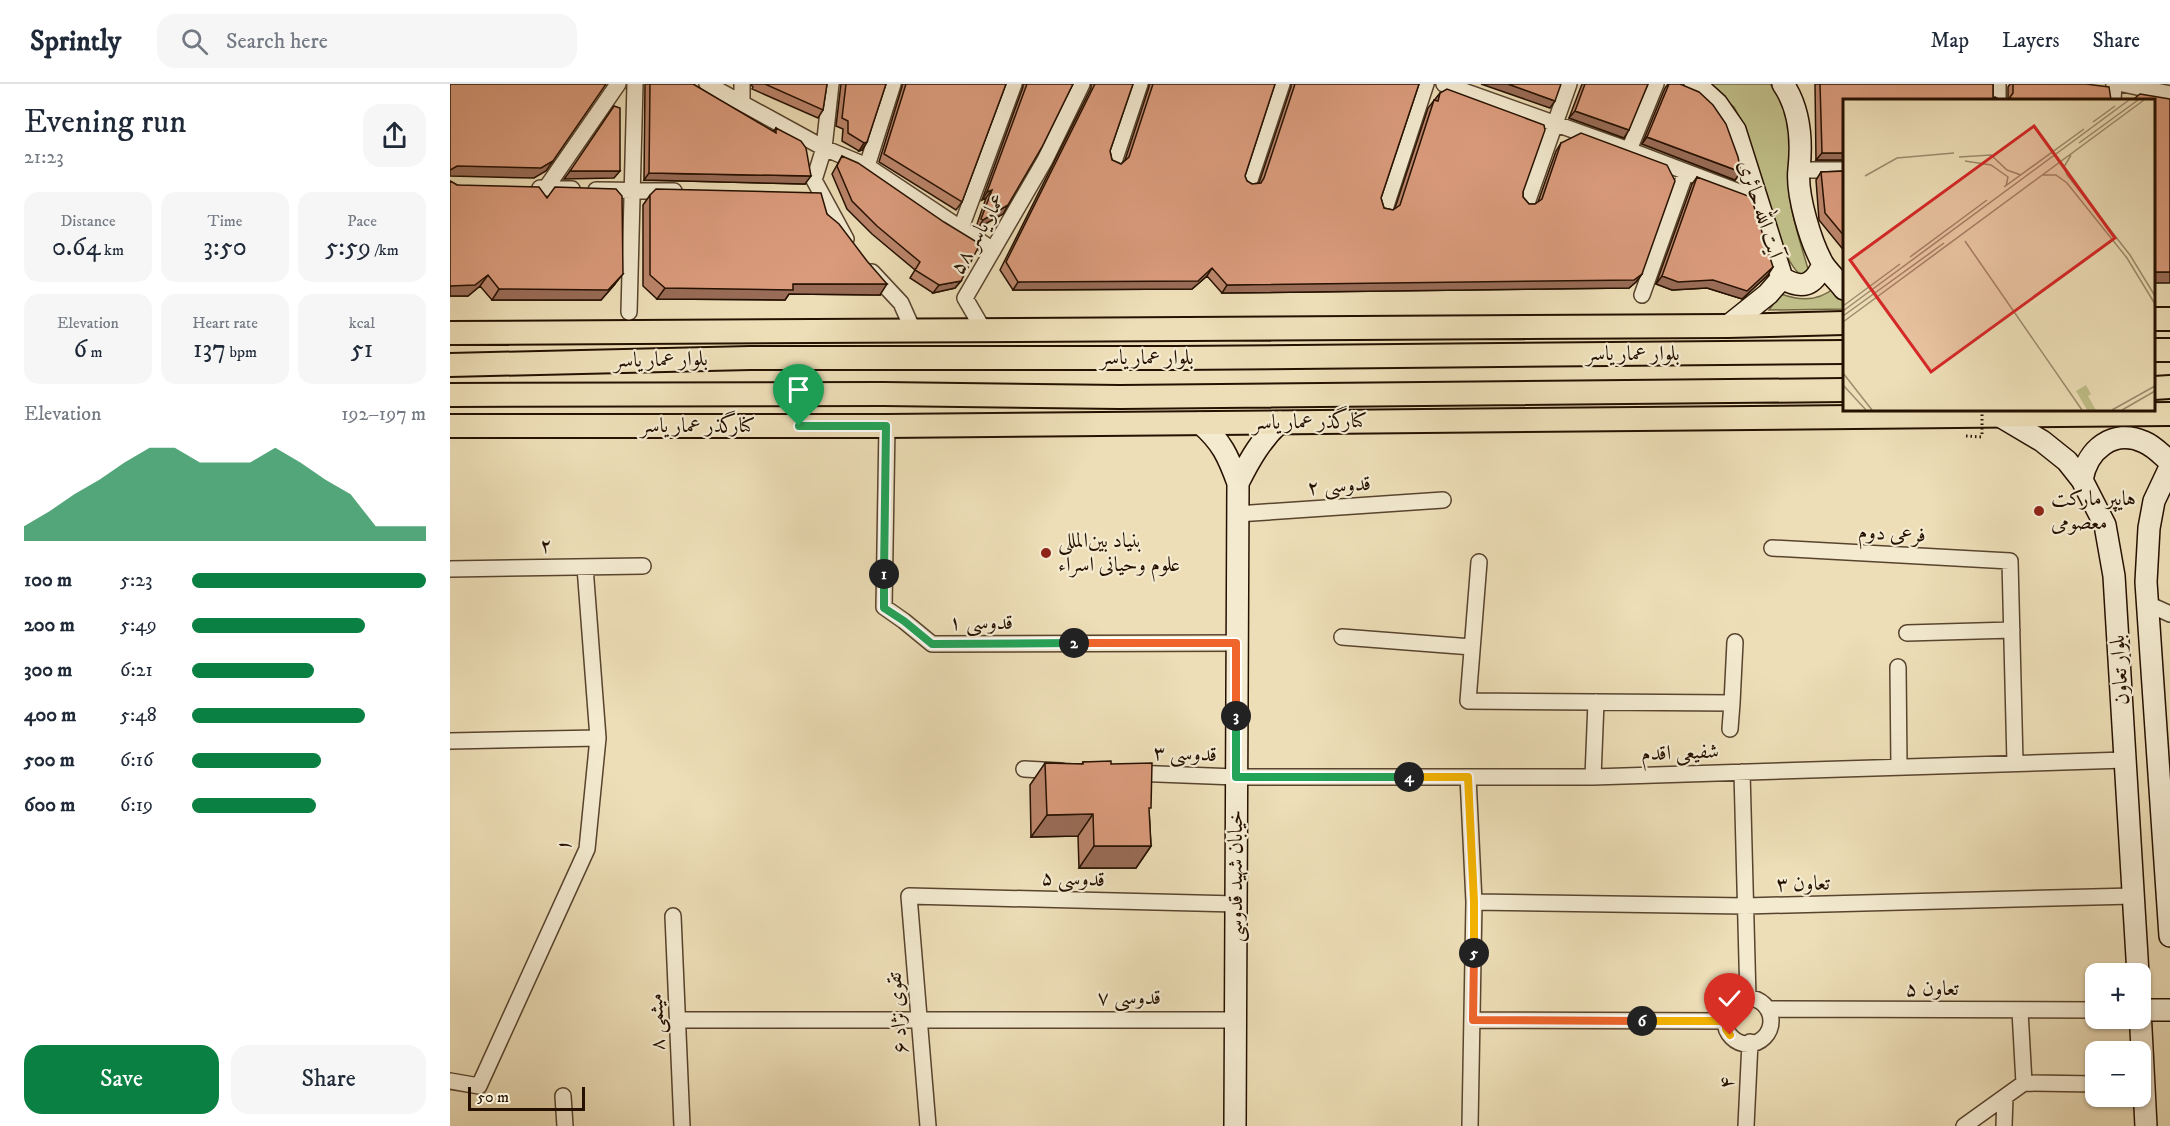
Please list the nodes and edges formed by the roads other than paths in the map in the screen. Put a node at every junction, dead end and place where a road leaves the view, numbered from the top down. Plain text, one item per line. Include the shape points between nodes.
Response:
1 (618, 84) edge
2 (634, 84) edge
3 (707, 84) edge
4 (742, 84) edge
5 (831, 84) edge
6 (893, 84) edge
7 (1014, 84) edge
8 (1082, 84) edge
9 (1140, 84) edge
10 (1282, 84) edge
11 (1426, 84) edge
12 (1444, 84) edge
13 (1569, 84) edge
14 (1656, 84) edge
15 (1695, 84) edge
16 (2114, 84) edge
17 (2123, 84) edge
18 (1789, 89) edge
19 (2170, 94) edge
20 (2113, 99) edge
21 (742, 102) junction
22 (1556, 124) junction
23 (824, 148) junction
24 (1629, 150) junction
25 (1114, 162) edge
26 (867, 166) junction
27 (1799, 170) junction
28 (1843, 170) edge
29 (1686, 172) junction
30 (1249, 183) edge
31 (522, 188) edge
32 (546, 188) junction
33 (632, 190) junction
34 (691, 192) edge
35 (1755, 198) junction
36 (1527, 203) edge
37 (1384, 209) edge
38 (961, 228) junction
39 (993, 250) junction
40 (1823, 264) junction
41 (1782, 278) junction
42 (1843, 287) edge
43 (1642, 295) dead end
44 (629, 312) dead end
45 (1843, 323) edge
46 (1728, 326) junction
47 (983, 329) junction
48 (1174, 329) junction
49 (912, 330) junction
50 (782, 331) junction
51 (450, 333) edge
52 (1843, 352) edge
53 (1175, 358) junction
54 (678, 360) junction
55 (450, 365) edge
56 (2170, 387) edge
57 (2155, 388) edge
58 (1843, 390) edge
59 (884, 394) junction
60 (450, 395) edge
61 (1990, 412) edge
62 (2170, 414) edge
63 (1280, 422) junction
64 (1200, 423) junction
65 (999, 424) junction
66 (450, 426) edge
67 (886, 426) junction
68 (2170, 462) edge
69 (2170, 467) edge
70 (2082, 480) junction
71 (1238, 483) junction
72 (1443, 500) dead end
73 (1237, 514) junction
74 (1772, 548) dead end
75 (1479, 562) dead end
76 (643, 566) dead end
77 (585, 567) junction
78 (450, 569) edge
79 (2148, 604) junction
80 (2170, 614) edge
81 (2012, 630) junction
82 (1907, 633) dead end
83 (1342, 637) dead end
84 (1735, 642) dead end
85 (1236, 643) junction
86 (1472, 648) junction
87 (1898, 667) dead end
88 (1596, 702) junction
89 (1732, 703) junction
90 (1730, 729) dead end
91 (598, 738) junction
92 (450, 741) edge
93 (2125, 760) junction
94 (2015, 764) junction
95 (1899, 767) junction
96 (1024, 769) dead end
97 (1071, 771) edge
98 (1742, 772) junction
99 (1118, 773) edge
100 (1236, 777) junction
101 (1468, 777) junction
102 (1593, 777) junction
103 (909, 896) joint
104 (2133, 896) junction
105 (1474, 902) junction
106 (1236, 904) junction
107 (1746, 906) junction
108 (673, 916) dead end
109 (2170, 936) edge
110 (2137, 963) edge
111 (1748, 999) junction
112 (1768, 1009) junction
113 (2085, 1010) edge
114 (2151, 1010) edge
115 (2170, 1010) edge
116 (2020, 1011) junction
117 (920, 1019) junction
118 (678, 1020) junction
119 (1235, 1020) junction
120 (1473, 1020) junction
121 (1726, 1021) junction
122 (1750, 1042) junction
123 (450, 1081) edge
124 (2024, 1083) junction
125 (2085, 1084) edge
126 (564, 1096) dead end
127 (2005, 1097) junction
128 (2145, 1107) edge
129 (565, 1126) edge
130 (682, 1126) edge
131 (928, 1126) edge
132 (1236, 1126) edge
133 (1470, 1126) edge
134 (1746, 1126) edge
135 (1964, 1126) edge
136 (2004, 1126) edge
137 (2146, 1126) edge

1 - 32 street
2 - 33 street
3 - 21 street
4 - 21 street
5 - 23 street
6 - 26 street
7 - 38 street
8 - 39 street, عمار یاسر ۵۸
9 - 25 street
10 - 30 street
11 - 37 street
12 - 22 street
13 - 22 street
14 - 24 street
15 - 35 main road, آیت الله حائری via 1717,104 1735,130
16 - 20 street
17 - 19 street
18 - 27 main road, آیت الله حائری via 1799,122
21 - 23 street
22 - 24 street
22 - 36 street
23 - 26 street
23 - 49 street via 814,180 815,194 857,254 901,303
24 - 29 street
26 - 38 street
27 - 28 street
27 - 40 main road, آیت الله حائری via 1803,210
29 - 35 street
29 - 43 street
31 - 32 street
32 - 33 street
33 - 34 street
33 - 44 street
35 - 41 main road, آیت الله حائری
38 - 39 street
39 - 47 street, عمار یاسر ۵۸ via 965,298
40 - 41 main road via 1819,275 1809,284 1794,285
40 - 42 main road, آیت الله حائری
41 - 46 main road, آیت الله حائری
45 - 46 main road
46 - 48 main road
47 - 48 main road
47 - 49 main road
48 - 53 main road
49 - 50 main road
50 - 51 main road
50 - 54 main road
52 - 53 main road, بلوار عمار یاسر
53 - 54 main road, بلوار عمار یاسر
54 - 55 main road, بلوار عمار یاسر
56 - 57 main road
58 - 59 main road, بلوار عمار یاسر via 1120,397
59 - 60 main road, بلوار عمار یاسر
59 - 65 main road
61 - 62 main road, کنارگذر عمار یاسر
61 - 63 main road, کنارگذر عمار یاسر
61 - 70 main road, بلوار تعاون via 2042,441 2067,461
63 - 64 main road, کنارگذر عمار یاسر
63 - 71 main road via 1264,437
64 - 65 main road, کنارگذر عمار یاسر
64 - 71 main road via 1227,452
65 - 67 main road, کنارگذر عمار یاسر
66 - 67 main road, کنارگذر عمار یاسر
67 - 85 street, قدوسی ۱ via 884,608 932,644
68 - 70 main road via 2144,441 2120,438 2098,448 2084,468
69 - 79 main road, بلوار تعاون via 2154,501 2149,528
70 - 93 main road, بلوار تعاون via 2105,525 2114,576
71 - 73 main road, خیابان شهید قدوسی
72 - 73 street, قدوسی ۲
73 - 85 main road, خیابان شهید قدوسی
74 - 81 street, فرعی دوم via 2010,561
75 - 86 street
76 - 77 street, ۲
77 - 78 street, ۲
77 - 91 street, ۱
79 - 80 street
79 - 109 main road, بلوار تعاون
81 - 82 street
81 - 94 street
83 - 86 street
84 - 89 street
85 - 100 main road, خیابان شهید قدوسی
86 - 88 street via 1468,701
87 - 95 street
88 - 89 street
88 - 102 street
89 - 90 street
91 - 92 street
91 - 123 street, ۱ via 587,849 478,1086
93 - 94 street, شفیعی اقدم
93 - 104 main road, بلوار تعاون
94 - 95 street, شفیعی اقدم
95 - 98 street, شفیعی اقدم
96 - 97 street
98 - 102 street, شفیعی اقدم
98 - 107 street
99 - 100 street, قدوسی ۳
100 - 101 street, شفیعی اقدم
100 - 106 main road, خیابان شهید قدوسی
101 - 102 street, شفیعی اقدم
101 - 105 street
103 - 106 street, قدوسی ۵
103 - 117 street, تقوی نژاد ۶
104 - 107 street, تعاون ۳
104 - 110 main road, بلوار تعاون
105 - 107 street, تعاون ۳
105 - 120 street
106 - 119 main road, خیابان شهید قدوسی
107 - 111 street
108 - 118 street, میثمی ۸
111 - 112 street via 1756,999
111 - 121 street via 1734,1002 1725,1014
112 - 116 street, تعاون ۵
112 - 122 street via 1768,1031
113 - 116 street, تعاون ۵
114 - 115 main road
116 - 124 street
117 - 118 street, قدوسی ۷
117 - 119 street, قدوسی ۷
117 - 131 street, تقوی نژاد ۶
118 - 130 street, میثمی ۸
119 - 132 main road, خیابان شهید قدوسی
120 - 121 street
120 - 133 street
121 - 122 street via 1730,1035 1743,1043
122 - 134 street, ۴
124 - 125 street
124 - 127 street
126 - 129 street
127 - 135 street
127 - 136 street
128 - 137 main road

